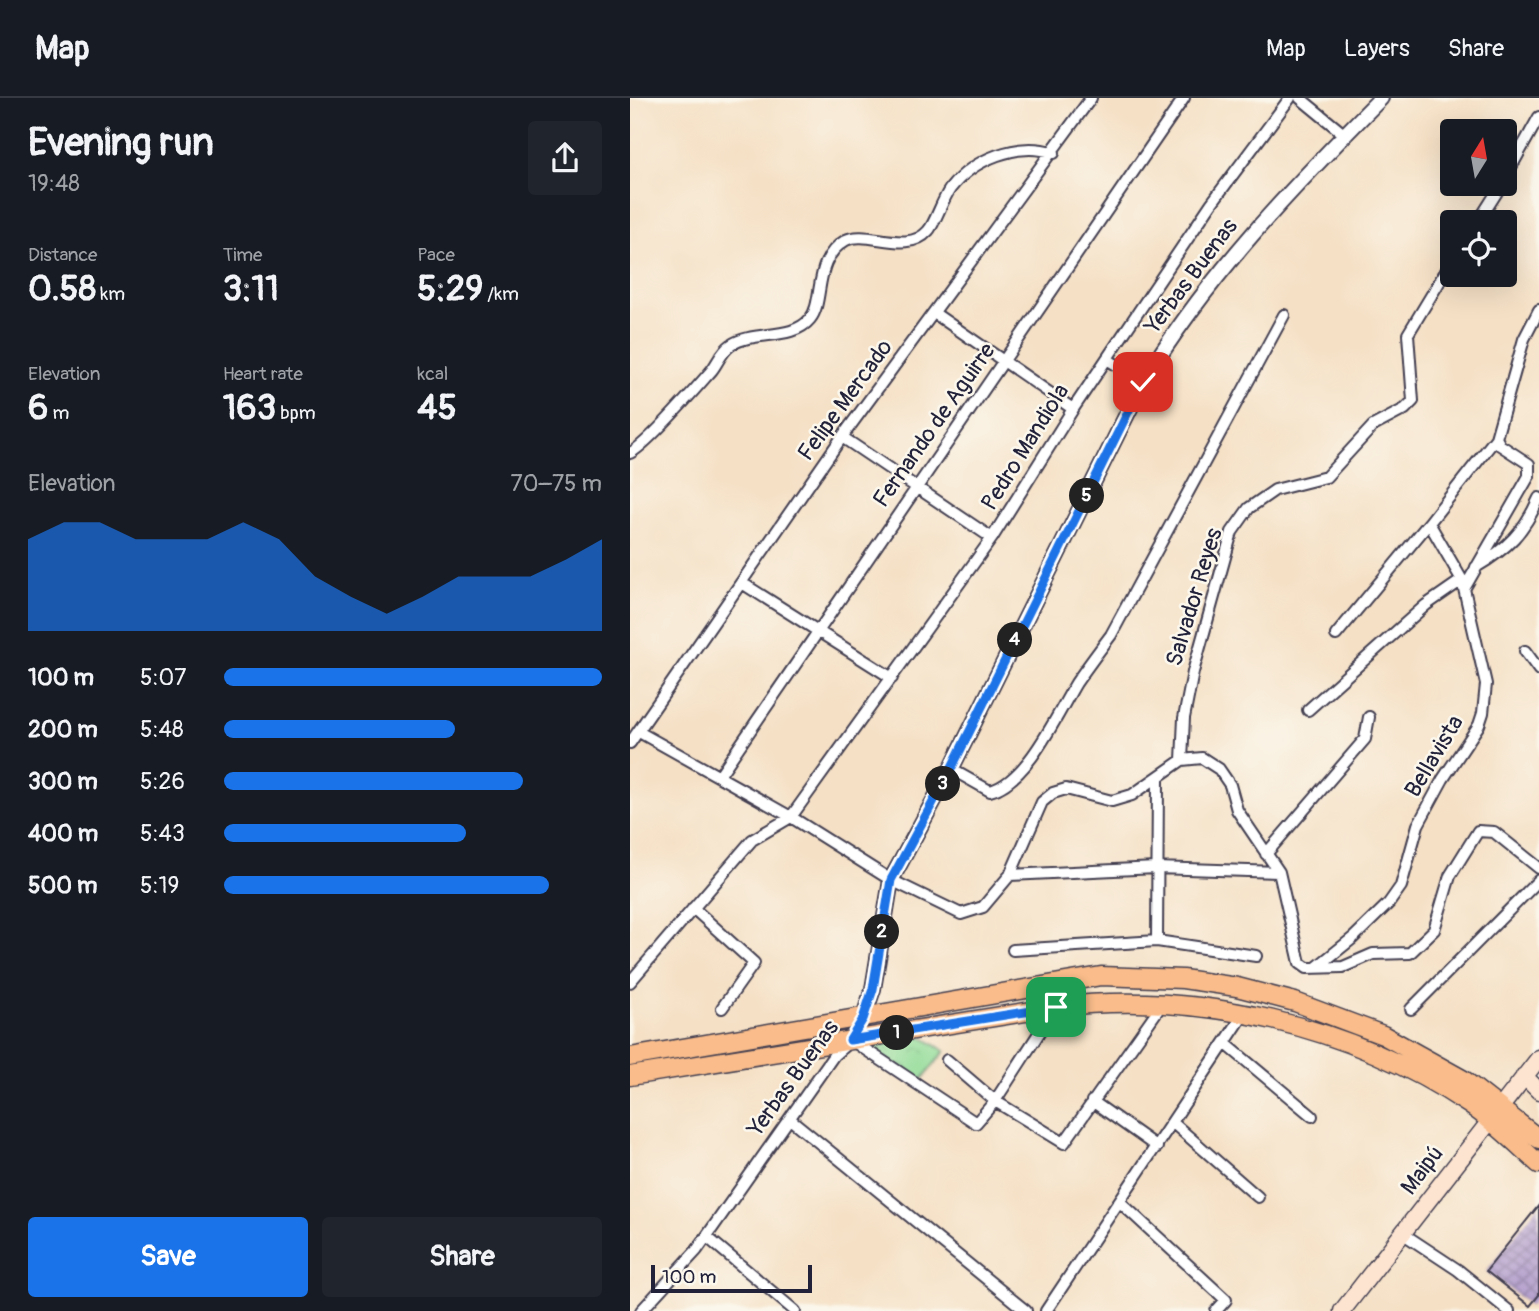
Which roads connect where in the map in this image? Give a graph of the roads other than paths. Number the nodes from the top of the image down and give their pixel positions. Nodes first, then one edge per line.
1 (1091, 98) edge
2 (1184, 98) edge
3 (1290, 98) edge
4 (1300, 98) edge
5 (1381, 98) edge
6 (1539, 117) edge
7 (1345, 135) junction
8 (1054, 153) junction
9 (1517, 156) edge
10 (1440, 281) edge
11 (1539, 310) edge
12 (934, 313) junction
13 (1284, 315) dead end
14 (1107, 359) junction
15 (1003, 361) junction
16 (1143, 382) junction
17 (1073, 409) junction
18 (842, 437) junction
19 (1496, 438) junction
20 (630, 453) edge
21 (1534, 476) edge
22 (916, 488) junction
23 (1539, 498) edge
24 (1429, 523) junction
25 (992, 538) junction
26 (1474, 569) junction
27 (742, 583) junction
28 (1463, 585) junction
29 (818, 629) junction
30 (1336, 635) dead end
31 (1525, 652) dead end
32 (1539, 670) edge
33 (892, 678) junction
34 (1308, 710) dead end
35 (1369, 717) dead end
36 (639, 732) junction
37 (630, 743) edge
38 (1182, 760) junction
39 (951, 769) junction
40 (719, 776) junction
41 (1158, 779) junction
42 (791, 817) junction
43 (1266, 854) junction
44 (1156, 868) junction
45 (1539, 868) edge
46 (1279, 872) junction
47 (1010, 875) junction
48 (891, 880) junction
49 (1539, 880) edge
50 (693, 908) junction
51 (1157, 941) junction
52 (1013, 950) dead end
53 (1256, 956) dead end
54 (1317, 967) junction
55 (630, 982) edge
56 (1264, 993) junction
57 (1163, 1004) junction
58 (1056, 1007) junction
59 (722, 1008) dead end
60 (1411, 1009) dead end
61 (1244, 1014) junction
62 (863, 1019) junction
63 (850, 1040) junction
64 (1226, 1044) junction
65 (630, 1057) edge
66 (1539, 1058) edge
67 (947, 1060) dead end
68 (630, 1076) edge
69 (1524, 1076) junction
70 (1539, 1091) edge
71 (995, 1101) junction
72 (1092, 1101) junction
73 (1494, 1112) junction
74 (1312, 1116) dead end
75 (790, 1119) junction
76 (1173, 1123) junction
77 (1539, 1139) edge
78 (1157, 1147) junction
79 (1539, 1164) edge
80 (1258, 1197) dead end
81 (1120, 1202) junction
82 (1402, 1233) junction
83 (707, 1237) junction
84 (641, 1311) edge
85 (794, 1311) edge
86 (1027, 1311) edge
87 (1045, 1311) edge
88 (1216, 1311) edge
89 (1342, 1311) edge
90 (1508, 1311) edge

1 - 8 street, Felipe Mercado
2 - 15 street, Fernando de Aguirre
3 - 14 street, Pedro Mandiola
4 - 7 street
5 - 7 street, Yerbas Buenas
6 - 9 street
7 - 16 street, Yerbas Buenas
8 - 12 street, Felipe Mercado
8 - 20 street
10 - 38 street, Salvador Reyes
11 - 19 street
12 - 15 street
12 - 18 street, Felipe Mercado
13 - 39 street
14 - 16 street
14 - 17 street, Pedro Mandiola
15 - 17 street
15 - 22 street, Fernando de Aguirre
16 - 39 street, Yerbas Buenas
17 - 25 street, Pedro Mandiola
18 - 22 street
18 - 27 street, Felipe Mercado
19 - 21 street
19 - 24 street
21 - 26 street
22 - 25 street
22 - 29 street, Fernando de Aguirre
23 - 26 street
24 - 28 street, Bellavista
24 - 30 street
25 - 33 street, Pedro Mandiola
26 - 28 street
27 - 29 street
27 - 36 street, Felipe Mercado
28 - 34 street
28 - 54 street, Bellavista
29 - 33 street
29 - 40 street, Fernando de Aguirre
31 - 32 street
33 - 42 street, Pedro Mandiola
35 - 43 street
36 - 37 street, Felipe Mercado
36 - 40 street
38 - 41 street
38 - 43 street
39 - 48 street, Yerbas Buenas
40 - 42 street
41 - 44 street
41 - 47 street
42 - 48 street
42 - 50 street
43 - 46 street
44 - 46 street
44 - 47 street
44 - 51 street
45 - 54 street
46 - 54 street
47 - 48 street
48 - 62 street, Yerbas Buenas
49 - 60 street
50 - 55 street
50 - 59 street
51 - 52 street
51 - 53 street
56 - 61 main road
56 - 62 main road
56 - 73 main road
57 - 58 main road
57 - 61 main road
57 - 72 street
58 - 63 main road
58 - 71 street
61 - 64 street
61 - 73 main road
62 - 63 street, Yerbas Buenas
62 - 65 main road
63 - 68 main road
63 - 71 street
63 - 75 street, Yerbas Buenas
64 - 74 street
64 - 76 street
66 - 69 main road, Maipú
67 - 71 street
69 - 70 main road
69 - 73 main road, Maipú
71 - 72 street
72 - 78 street
73 - 77 main road
73 - 79 main road
73 - 82 main road, Maipú
75 - 83 street, Yerbas Buenas
75 - 86 street
76 - 78 street
76 - 80 street
78 - 81 street
81 - 87 street
81 - 88 street
82 - 89 main road, Maipú
82 - 90 street
83 - 84 street, Yerbas Buenas
83 - 85 street

